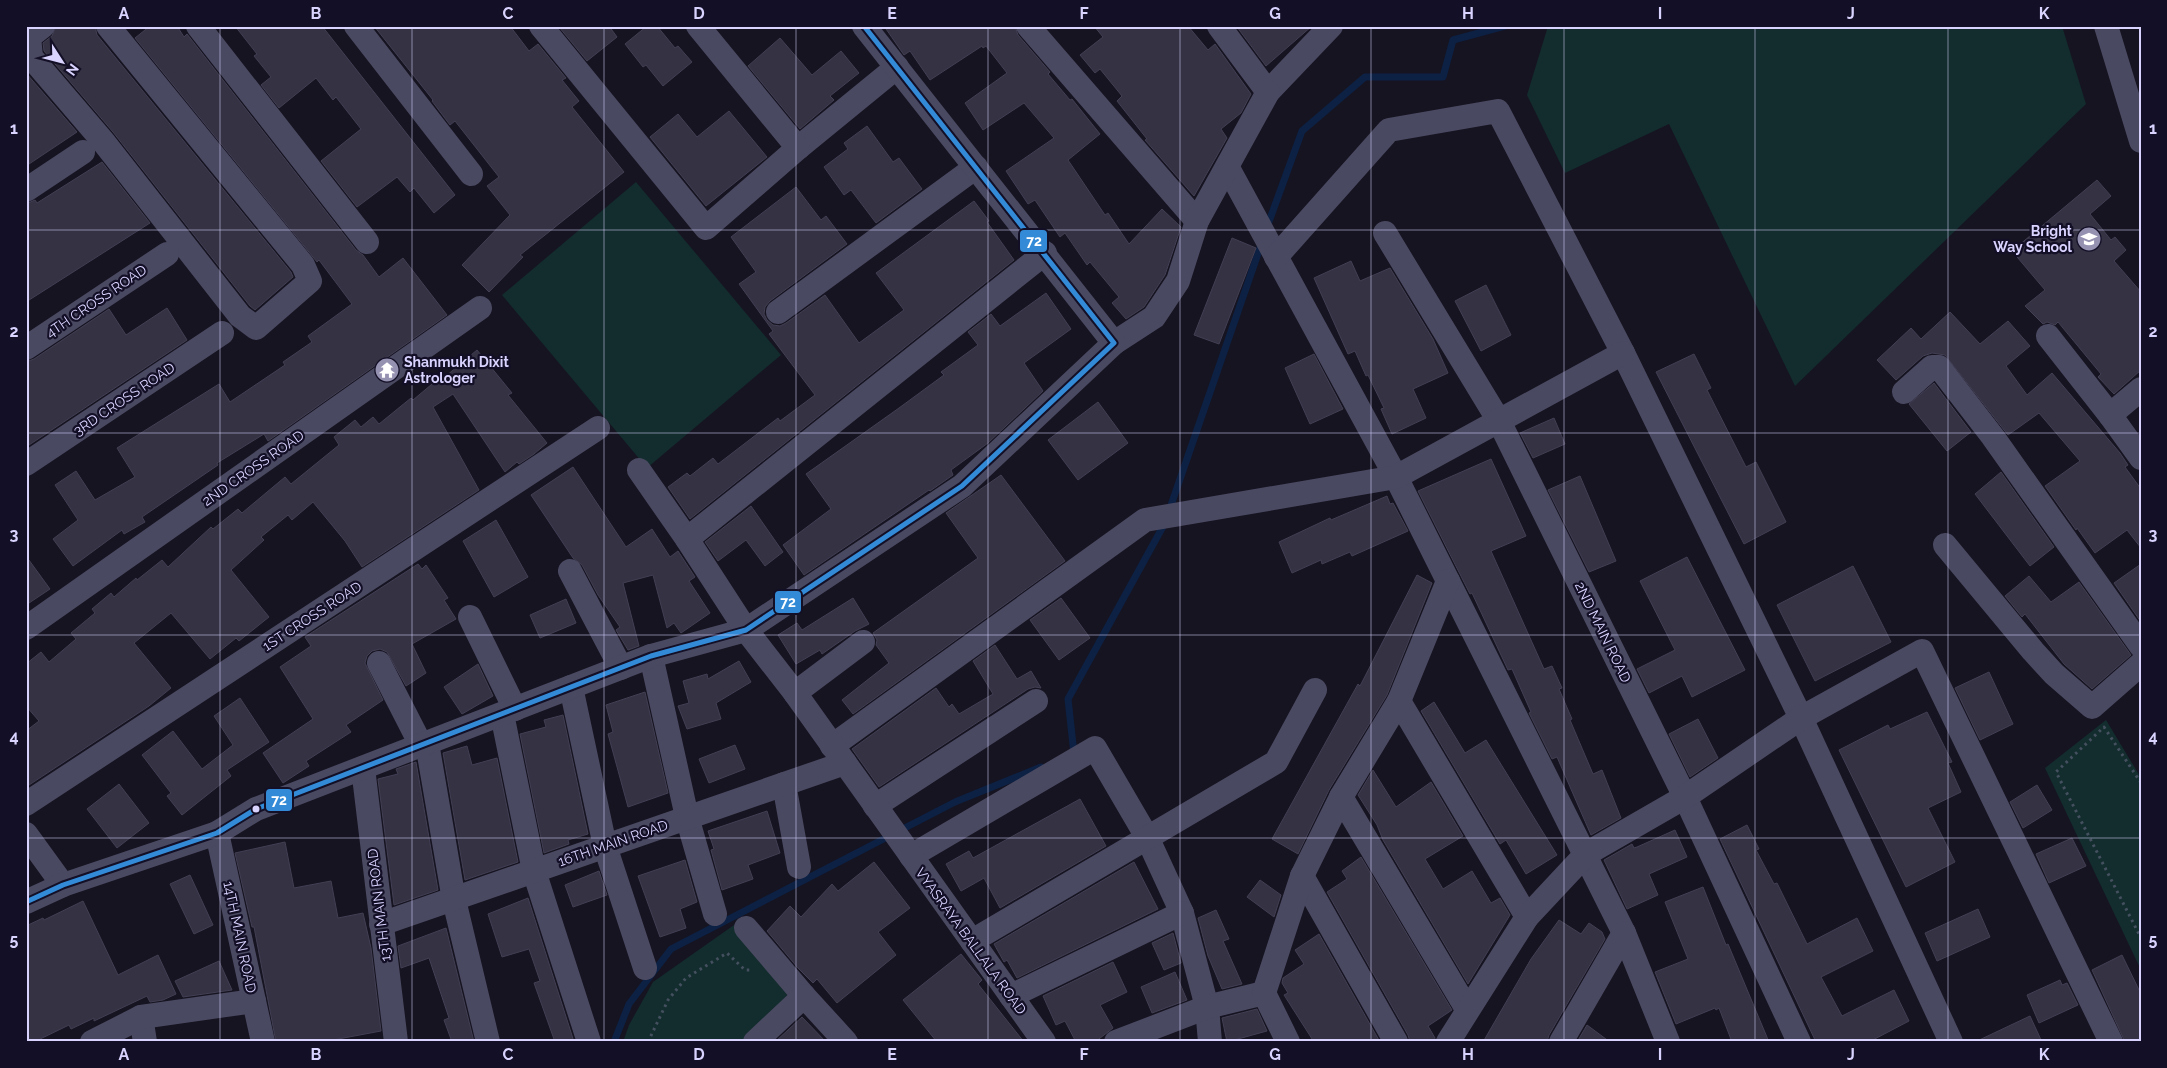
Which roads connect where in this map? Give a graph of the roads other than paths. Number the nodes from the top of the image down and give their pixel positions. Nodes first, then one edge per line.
1 (43, 26) edge
2 (108, 26) edge
3 (198, 26) edge
4 (356, 26) edge
5 (540, 26) edge
6 (698, 26) edge
7 (864, 26) edge
8 (1028, 26) edge
9 (1219, 26) edge
10 (1331, 26) edge
11 (2106, 26) edge
12 (897, 67) junction
13 (1268, 92) junction
14 (2141, 141) edge
15 (798, 148) junction
16 (83, 152) dead end
17 (976, 167) junction
18 (1228, 168) junction
19 (471, 174) dead end
20 (26, 190) edge
21 (1196, 221) junction
22 (1385, 233) dead end
23 (367, 242) dead end
24 (1273, 252) junction
25 (1045, 253) junction
26 (167, 254) dead end
27 (480, 308) dead end
28 (778, 312) dead end
29 (222, 333) dead end
30 (2048, 336) dead end
31 (1114, 343) junction
32 (26, 348) edge
33 (1623, 353) junction
34 (2141, 389) edge
35 (1904, 392) dead end
36 (2110, 416) junction
37 (1499, 421) junction
38 (598, 428) dead end
39 (2141, 458) edge
40 (26, 464) edge
41 (639, 470) dead end
42 (1396, 477) junction
43 (687, 539) junction
44 (1946, 545) dead end
45 (570, 572) dead end
46 (1448, 581) junction
47 (470, 618) dead end
48 (26, 628) edge
49 (746, 630) junction
50 (862, 642) dead end
51 (2141, 646) edge
52 (651, 656) junction
53 (379, 663) dead end
54 (2141, 664) edge
55 (621, 668) junction
56 (571, 687) junction
57 (1315, 690) dead end
58 (795, 693) junction
59 (1036, 701) dead end
60 (1399, 701) junction
61 (508, 711) junction
62 (1801, 718) junction
63 (424, 744) junction
64 (838, 754) junction
65 (363, 768) junction
66 (784, 784) junction
67 (1341, 797) junction
68 (1684, 797) junction
69 (26, 804) edge
70 (880, 812) junction
71 (688, 817) junction
72 (217, 833) junction
73 (26, 834) edge
74 (1148, 837) junction
75 (605, 846) junction
76 (905, 848) junction
77 (1586, 854) junction
78 (799, 867) dead end
79 (534, 871) junction
80 (1302, 876) junction
81 (62, 885) junction
82 (454, 900) junction
83 (26, 902) edge
84 (1182, 913) junction
85 (715, 914) dead end
86 (1527, 917) junction
87 (381, 924) junction
88 (746, 928) dead end
89 (1624, 933) junction
90 (972, 941) junction
91 (645, 968) dead end
92 (1264, 993) junction
93 (804, 996) junction
94 (1011, 996) junction
95 (254, 1001) junction
96 (1207, 1007) junction
97 (1467, 1010) junction
98 (141, 1017) junction
99 (1665, 1039) edge
100 (92, 1042) edge
101 (146, 1042) edge
102 (263, 1042) edge
103 (396, 1042) edge
104 (488, 1042) edge
105 (588, 1042) edge
106 (755, 1042) edge
107 (846, 1042) edge
108 (1044, 1042) edge
109 (1116, 1042) edge
110 (1210, 1042) edge
111 (1288, 1042) edge
112 (1396, 1042) edge
113 (1448, 1042) edge
114 (1562, 1042) edge
115 (1799, 1042) edge
116 (1951, 1042) edge
117 (2111, 1042) edge

1 - 2 street
3 - 23 street
4 - 19 street
5 - 15 street
6 - 15 street
7 - 12 street
8 - 21 street
9 - 13 street
10 - 13 street
11 - 14 street
12 - 15 street
12 - 17 street
13 - 18 street
16 - 20 street
17 - 25 street
17 - 28 street
18 - 21 street
18 - 24 street
21 - 31 street
22 - 37 street, 2ND MAIN ROAD
24 - 33 street
24 - 42 street
25 - 31 street
25 - 43 street
26 - 32 street, 4TH CROSS ROAD
27 - 48 street, 2ND CROSS ROAD
29 - 40 street, 3RD CROSS ROAD
30 - 36 street
31 - 49 street
33 - 37 street
33 - 62 street
34 - 36 street
35 - 51 street
36 - 39 street
37 - 42 street
37 - 68 street, 2ND MAIN ROAD
38 - 69 street, 1ST CROSS ROAD
41 - 43 street, VYASRAYA BALLALA ROAD
42 - 46 street
42 - 64 street, 16TH MAIN ROAD
43 - 49 street, VYASRAYA BALLALA ROAD
44 - 54 street
45 - 55 street
46 - 60 street
46 - 77 street
47 - 61 street
49 - 52 street
49 - 58 street, VYASRAYA BALLALA ROAD
50 - 58 street
52 - 55 street
52 - 71 street
53 - 63 street
55 - 56 street
56 - 61 street
56 - 75 street
57 - 74 street
58 - 64 street, VYASRAYA BALLALA ROAD
59 - 70 street
60 - 67 street
60 - 86 street
61 - 63 street
61 - 79 street
62 - 68 street
62 - 116 street
62 - 117 street
63 - 65 street
63 - 82 street
64 - 66 street, 16TH MAIN ROAD
64 - 70 street, VYASRAYA BALLALA ROAD
65 - 72 street
65 - 87 street, 13TH MAIN ROAD
66 - 71 street, 16TH MAIN ROAD
66 - 78 street
67 - 80 street
67 - 97 street
68 - 77 street
68 - 115 street, 2ND MAIN ROAD
70 - 76 street, VYASRAYA BALLALA ROAD
71 - 75 street, 16TH MAIN ROAD
71 - 85 street
72 - 81 street
72 - 95 street, 14TH MAIN ROAD
73 - 81 street
74 - 76 street
74 - 84 street
74 - 90 street
75 - 79 street, 16TH MAIN ROAD
75 - 91 street
76 - 90 street, VYASRAYA BALLALA ROAD
77 - 86 street
77 - 89 street
79 - 82 street, 16TH MAIN ROAD
79 - 105 street
80 - 92 street
80 - 112 street
81 - 83 street
82 - 87 street, 16TH MAIN ROAD
82 - 104 street
84 - 94 street
84 - 96 street
86 - 97 street
87 - 103 street, 13TH MAIN ROAD
88 - 93 street
89 - 99 street
89 - 114 street
90 - 94 street, VYASRAYA BALLALA ROAD
92 - 96 street
92 - 111 street
93 - 106 street
93 - 107 street
94 - 108 street, VYASRAYA BALLALA ROAD
95 - 98 street
95 - 102 street, 14TH MAIN ROAD
96 - 109 street
96 - 110 street
97 - 113 street
98 - 100 street
98 - 101 street

